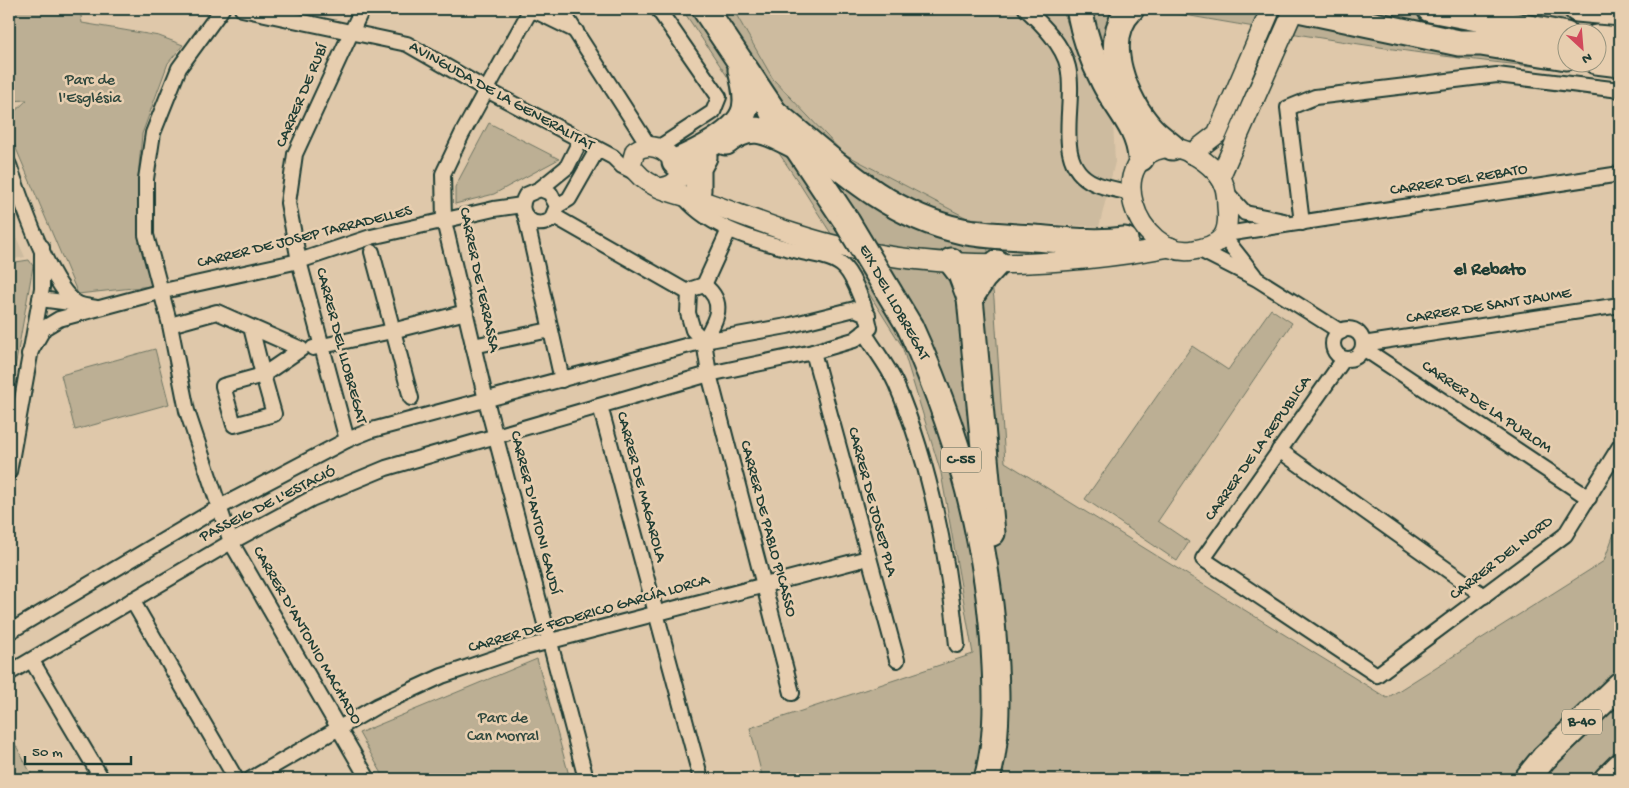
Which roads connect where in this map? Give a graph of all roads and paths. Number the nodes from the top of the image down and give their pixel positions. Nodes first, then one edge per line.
1 (222, 9) edge
2 (242, 9) edge
3 (362, 9) edge
4 (531, 9) edge
5 (561, 9) edge
6 (658, 9) edge
7 (706, 9) edge
8 (1026, 9) edge
9 (1079, 9) edge
10 (1131, 9) edge
11 (1342, 9) edge
12 (1430, 9) edge
13 (1577, 9) edge
14 (1295, 12) edge
15 (1269, 13) dead end
16 (1620, 14) edge
17 (576, 31) junction
18 (1556, 33) edge
19 (350, 34) junction
20 (1606, 39) edge
21 (1620, 40) edge
22 (1481, 43) junction
23 (1556, 55) edge
24 (1606, 62) edge
25 (740, 63) junction
26 (1620, 64) edge
27 (487, 90) junction
28 (1620, 90) edge
29 (772, 111) junction
30 (580, 141) junction
31 (796, 146) junction
32 (597, 150) junction
33 (1182, 150) junction
34 (613, 157) junction
35 (9, 165) edge
36 (1137, 166) junction
37 (636, 173) junction
38 (672, 173) junction
39 (1620, 174) edge
40 (1223, 185) junction
41 (1111, 188) junction
42 (540, 189) junction
43 (1131, 193) junction
44 (524, 211) junction
45 (556, 211) junction
46 (1137, 218) junction
47 (444, 221) junction
48 (1302, 223) junction
49 (730, 230) junction
50 (1225, 235) junction
51 (1125, 240) junction
52 (42, 247) junction
53 (1170, 247) junction
54 (1198, 249) junction
55 (372, 252) dead end
56 (1094, 259) junction
57 (299, 261) junction
58 (951, 261) junction
59 (997, 263) junction
60 (1258, 279) junction
61 (704, 285) junction
62 (159, 292) junction
63 (689, 293) junction
64 (970, 298) junction
65 (40, 299) junction
66 (78, 304) junction
67 (1620, 305) edge
68 (97, 308) junction
69 (466, 312) junction
70 (868, 315) junction
71 (170, 325) junction
72 (250, 327) junction
73 (550, 330) junction
74 (392, 331) junction
75 (864, 332) junction
76 (1341, 332) junction
77 (704, 342) junction
78 (474, 346) junction
79 (1363, 346) junction
80 (321, 347) junction
81 (301, 349) junction
82 (813, 352) junction
83 (29, 354) junction
84 (1344, 359) junction
85 (709, 374) junction
86 (562, 380) junction
87 (411, 398) dead end
88 (486, 400) junction
89 (600, 406) junction
90 (496, 436) junction
91 (347, 440) junction
92 (1620, 446) edge
93 (1279, 450) junction
94 (9, 472) edge
95 (1589, 498) junction
96 (218, 508) junction
97 (231, 542) junction
98 (868, 558) junction
99 (763, 586) junction
100 (1484, 596) junction
101 (132, 600) junction
102 (990, 600) junction
103 (657, 613) junction
104 (9, 632) edge
105 (548, 642) junction
106 (957, 645) dead end
107 (32, 660) junction
108 (897, 660) dead end
109 (9, 673) edge
110 (1378, 674) joint
111 (1620, 685) edge
112 (792, 693) dead end
113 (338, 727) junction
114 (994, 754) junction
115 (1620, 766) edge
116 (102, 779) edge
117 (236, 779) edge
118 (251, 779) edge
119 (368, 779) edge
120 (586, 779) edge
121 (702, 779) edge
122 (988, 779) edge
123 (998, 779) edge
124 (1527, 779) edge
125 (1606, 779) edge

1 - 62 street, CARRER D'ANTONIO MACHADO
2 - 19 street, AVINGUDA DE LA GENERALITAT
3 - 19 street, CARRER DE RUBÍ
4 - 17 street
4 - 27 street, CARRER DE TERRASSA
5 - 17 street
6 - 38 street, AVINGUDA DE LA GENERALITAT
7 - 25 highway, EIX DEL LLOBREGAT / C-55
8 - 41 street
9 - 36 highway
10 - 33 highway
11 - 22 highway
12 - 18 highway
13 - 16 highway
14 - 22 highway
14 - 40 street
15 - 33 street
17 - 38 street
19 - 27 street, AVINGUDA DE LA GENERALITAT
19 - 57 street, CARRER DE RUBÍ
20 - 21 highway
22 - 23 highway
24 - 26 highway
25 - 29 highway, EIX DEL LLOBREGAT / C-55
25 - 38 highway
27 - 30 street, AVINGUDA DE LA GENERALITAT
27 - 47 street, CARRER DE TERRASSA
28 - 48 street
29 - 31 highway, EIX DEL LLOBREGAT / C-55
29 - 51 highway
30 - 32 street, AVINGUDA DE LA GENERALITAT
30 - 42 street
31 - 38 highway
31 - 102 highway, EIX DEL LLOBREGAT / C-55, bridge
32 - 34 street, AVINGUDA DE LA GENERALITAT
32 - 45 street
33 - 36 street
33 - 40 street
34 - 37 street, AVINGUDA DE LA GENERALITAT
34 - 38 street, AVINGUDA DE LA GENERALITAT
35 - 52 street
36 - 41 street
36 - 43 street
37 - 38 street
37 - 38 street
38 - 49 street
38 - 58 street
39 - 48 street, CARRER DEL REBATO
40 - 48 street, CARRER DEL REBATO
40 - 50 street
41 - 43 street
42 - 44 street
42 - 45 street
43 - 46 street
44 - 45 street
44 - 47 street, CARRER DE JOSEP TARRADELLES
44 - 73 street
45 - 63 street
46 - 51 street
46 - 53 street
47 - 57 street, CARRER DE JOSEP TARRADELLES
47 - 69 street, CARRER DE TERRASSA
48 - 50 street, CARRER DEL REBATO
49 - 61 street
49 - 70 street
50 - 54 street
50 - 60 street
51 - 56 street
52 - 65 street
52 - 66 street
53 - 54 street
53 - 56 street
54 - 60 street
55 - 74 street
56 - 59 street
57 - 62 street, CARRER DE JOSEP TARRADELLES
57 - 80 street, CARRER DEL LLOBREGAT
58 - 59 street
58 - 64 highway
59 - 64 highway
60 - 76 street
61 - 63 street
61 - 77 street
62 - 68 street, CARRER DE JOSEP TARRADELLES
62 - 71 street, CARRER D'ANTONIO MACHADO
63 - 77 street
64 - 102 highway
65 - 66 street, CARRER DE JOSEP TARRADELLES
65 - 83 street
66 - 68 street, CARRER DE JOSEP TARRADELLES
67 - 79 street, CARRER DE SANT JAUME
68 - 83 street, CARRER DE JOSEP TARRADELLES
69 - 74 street
69 - 78 street, CARRER DE TERRASSA
70 - 75 street
70 - 77 street, PASSEIG DE L'ESTACIÓ
71 - 72 street
71 - 96 street, CARRER D'ANTONIO MACHADO
72 - 81 street
72 - 81 street
73 - 78 street
73 - 86 street
74 - 80 street
74 - 87 street
75 - 82 street, PASSEIG DE L'ESTACIÓ
75 - 106 street
76 - 79 street
76 - 84 street
77 - 85 street
77 - 86 street, PASSEIG DE L'ESTACIÓ
78 - 88 street, CARRER DE TERRASSA
79 - 84 street
79 - 95 street, CARRER DE LA PURLOM
80 - 81 street
80 - 91 street, CARRER DEL LLOBREGAT
82 - 85 street, PASSEIG DE L'ESTACIÓ
82 - 98 street, CARRER DE JOSEP PLA
83 - 94 street
84 - 93 street, CARRER DE LA REPUBLICA
85 - 89 street, PASSEIG DE L'ESTACIÓ
85 - 99 street, CARRER DE PABLO PICASSO
86 - 88 street, PASSEIG DE L'ESTACIÓ
88 - 90 street, CARRER D'ANTONI GAUDÍ
88 - 91 street, PASSEIG DE L'ESTACIÓ
89 - 90 street, PASSEIG DE L'ESTACIÓ
89 - 103 street, CARRER DE MAGAROLA
90 - 97 street, PASSEIG DE L'ESTACIÓ
90 - 105 street, CARRER D'ANTONI GAUDÍ
91 - 96 street, PASSEIG DE L'ESTACIÓ
92 - 95 street, CARRER DEL NORD
93 - 100 street
93 - 110 street, CARRER DE LA REPUBLICA
95 - 100 street, CARRER DEL NORD
96 - 97 street, CARRER D'ANTONIO MACHADO
96 - 104 street, PASSEIG DE L'ESTACIÓ
97 - 101 street, PASSEIG DE L'ESTACIÓ
97 - 113 street, CARRER D'ANTONIO MACHADO
98 - 99 street, CARRER DE FEDERICO GARCÍA LORCA
98 - 108 street, CARRER DE JOSEP PLA
99 - 103 street, CARRER DE FEDERICO GARCÍA LORCA
99 - 112 street, CARRER DE PABLO PICASSO
100 - 110 street, CARRER DEL NORD
101 - 107 street, PASSEIG DE L'ESTACIÓ
101 - 117 street
102 - 114 highway, EIX DEL LLOBREGAT / C-55
103 - 105 street, CARRER DE FEDERICO GARCÍA LORCA
103 - 121 street, CARRER DE MAGAROLA
105 - 113 street, CARRER DE FEDERICO GARCÍA LORCA
105 - 120 street, CARRER D'ANTONI GAUDÍ
107 - 109 street, PASSEIG DE L'ESTACIÓ
107 - 116 street
111 - 124 highway, B-40
113 - 118 street, CARRER DE FEDERICO GARCÍA LORCA
113 - 119 street, CARRER D'ANTONIO MACHADO
114 - 122 highway, EIX DEL LLOBREGAT / C-55
114 - 123 highway, EIX DEL LLOBREGAT / C-55
115 - 125 highway

